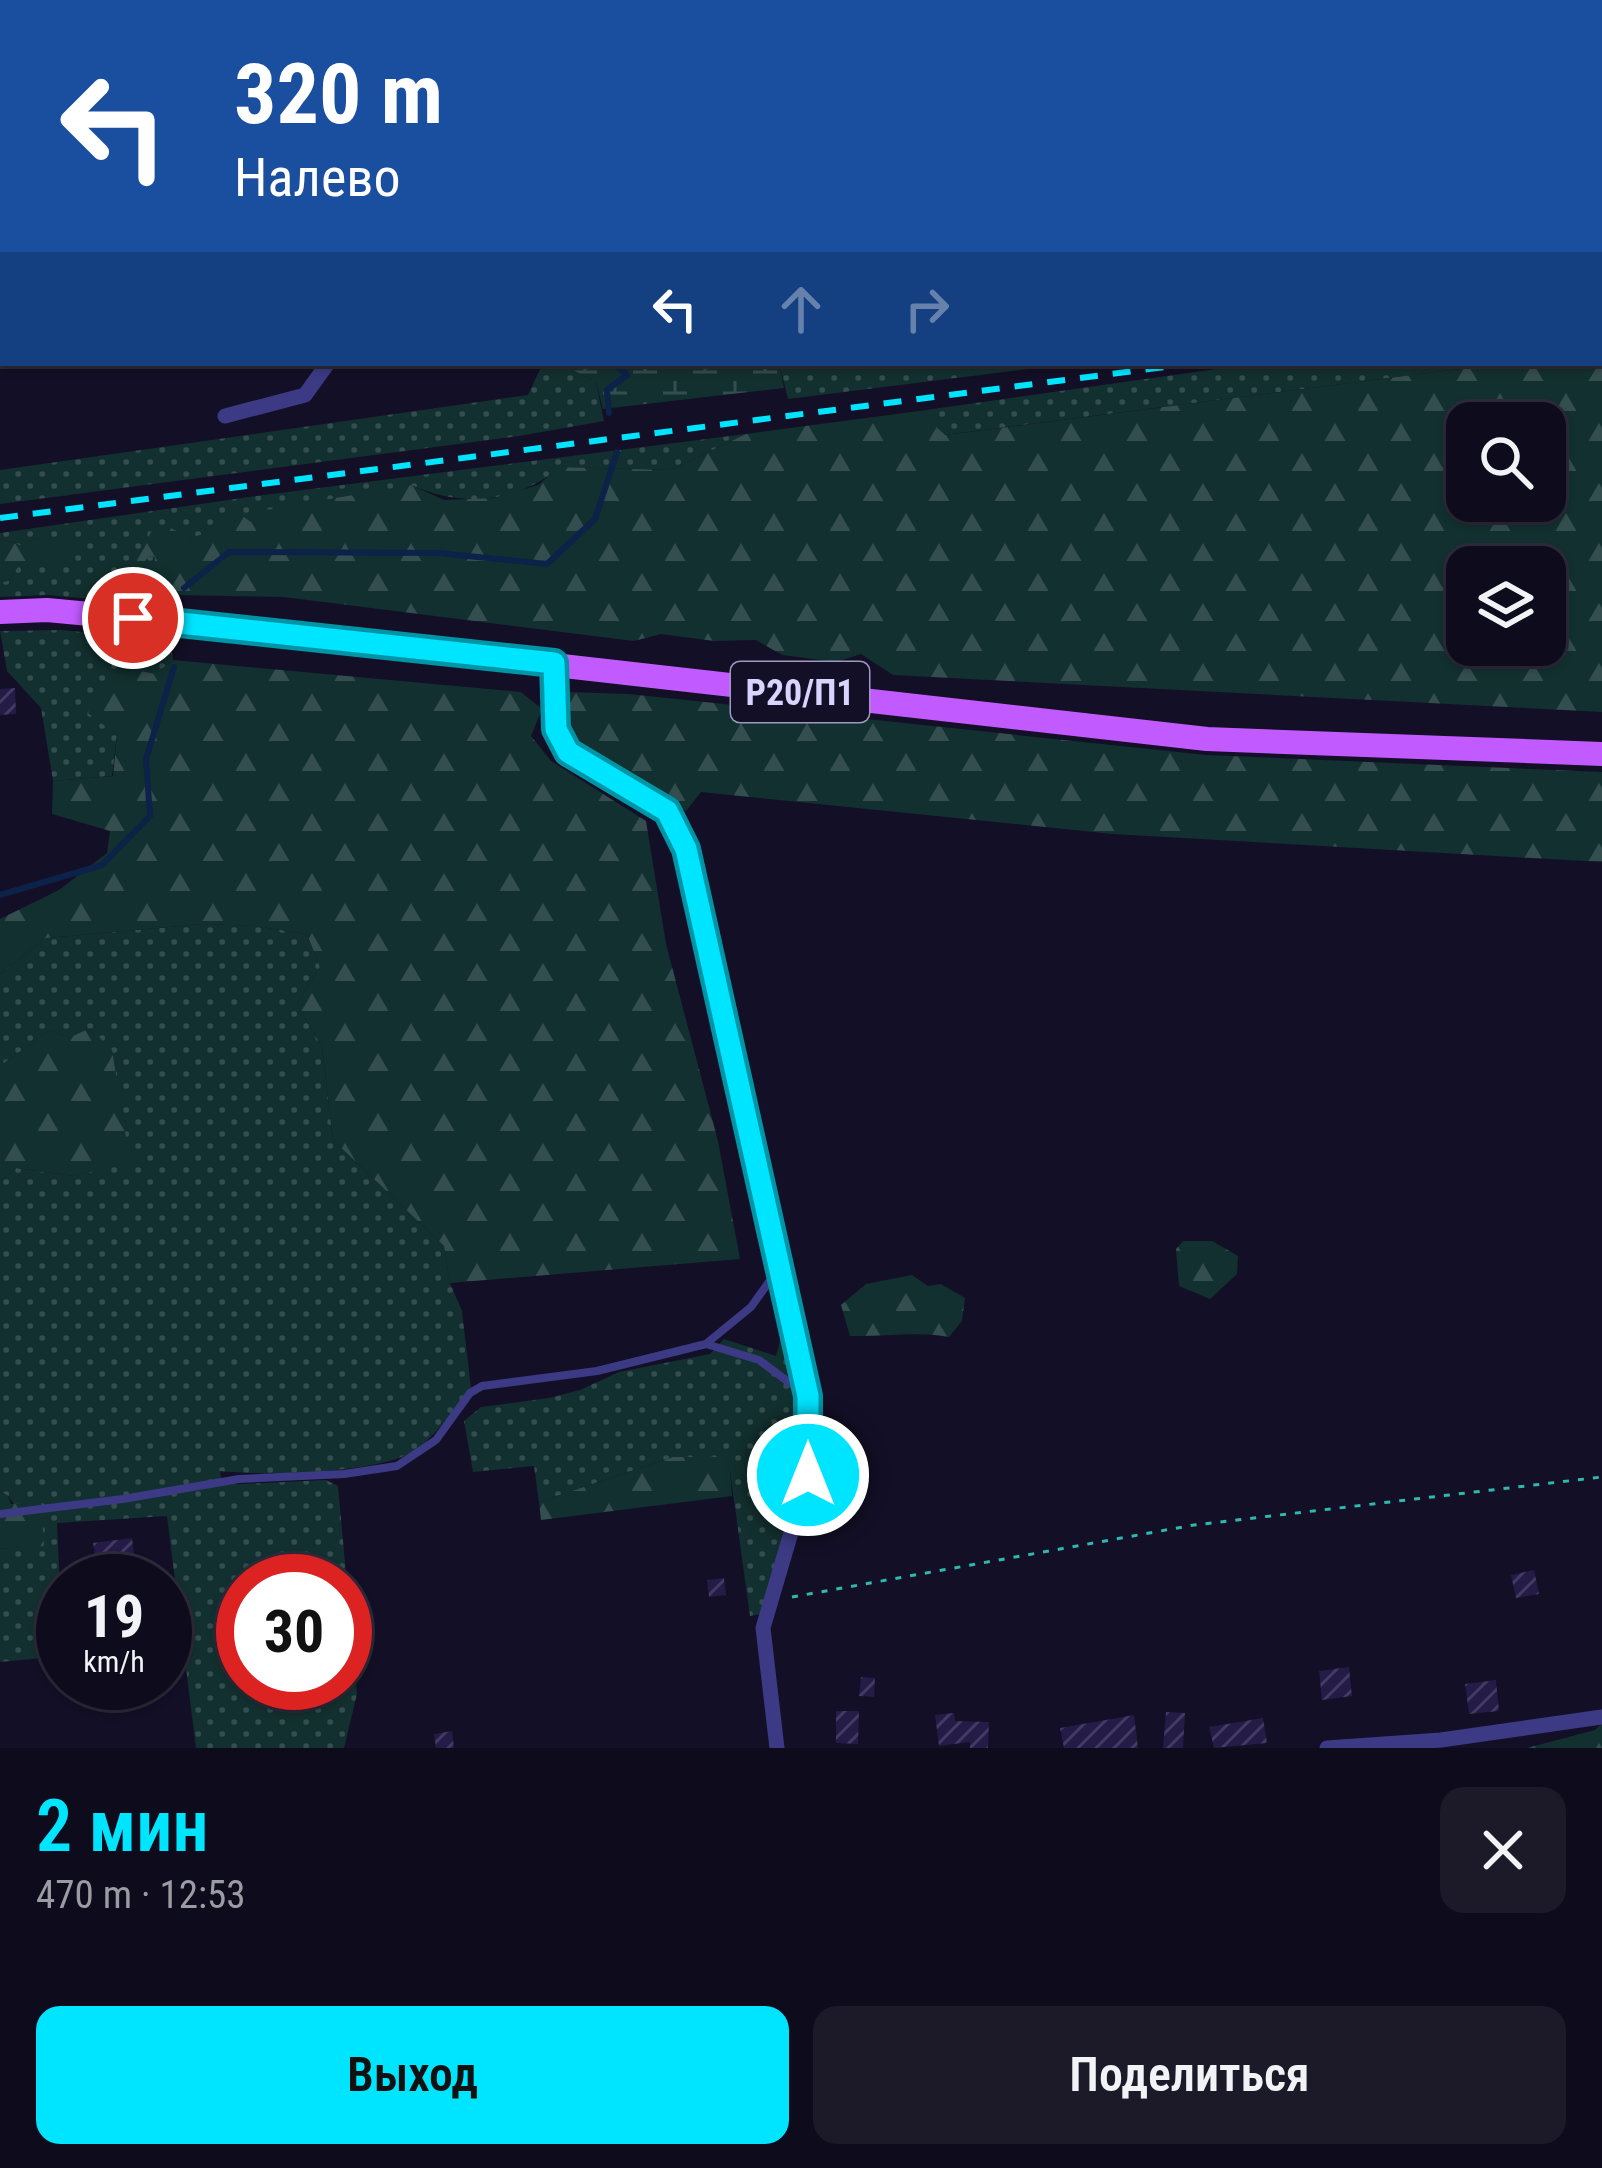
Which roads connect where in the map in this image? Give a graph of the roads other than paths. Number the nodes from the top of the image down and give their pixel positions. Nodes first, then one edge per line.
1 (326, 366) edge
2 (225, 416) dead end
3 (0, 612) edge
4 (554, 663) junction
5 (1602, 754) edge
6 (780, 1267) junction
7 (706, 1344) junction
8 (808, 1396) junction
9 (0, 1514) edge
10 (1602, 1717) edge
11 (778, 1748) edge
12 (1327, 1748) edge

1 - 2 street
3 - 4 main road, Р20/П1
4 - 5 main road, Р20/П1
4 - 6 street
6 - 7 lane
6 - 8 street
7 - 8 lane
7 - 9 lane
8 - 11 street
10 - 12 street

